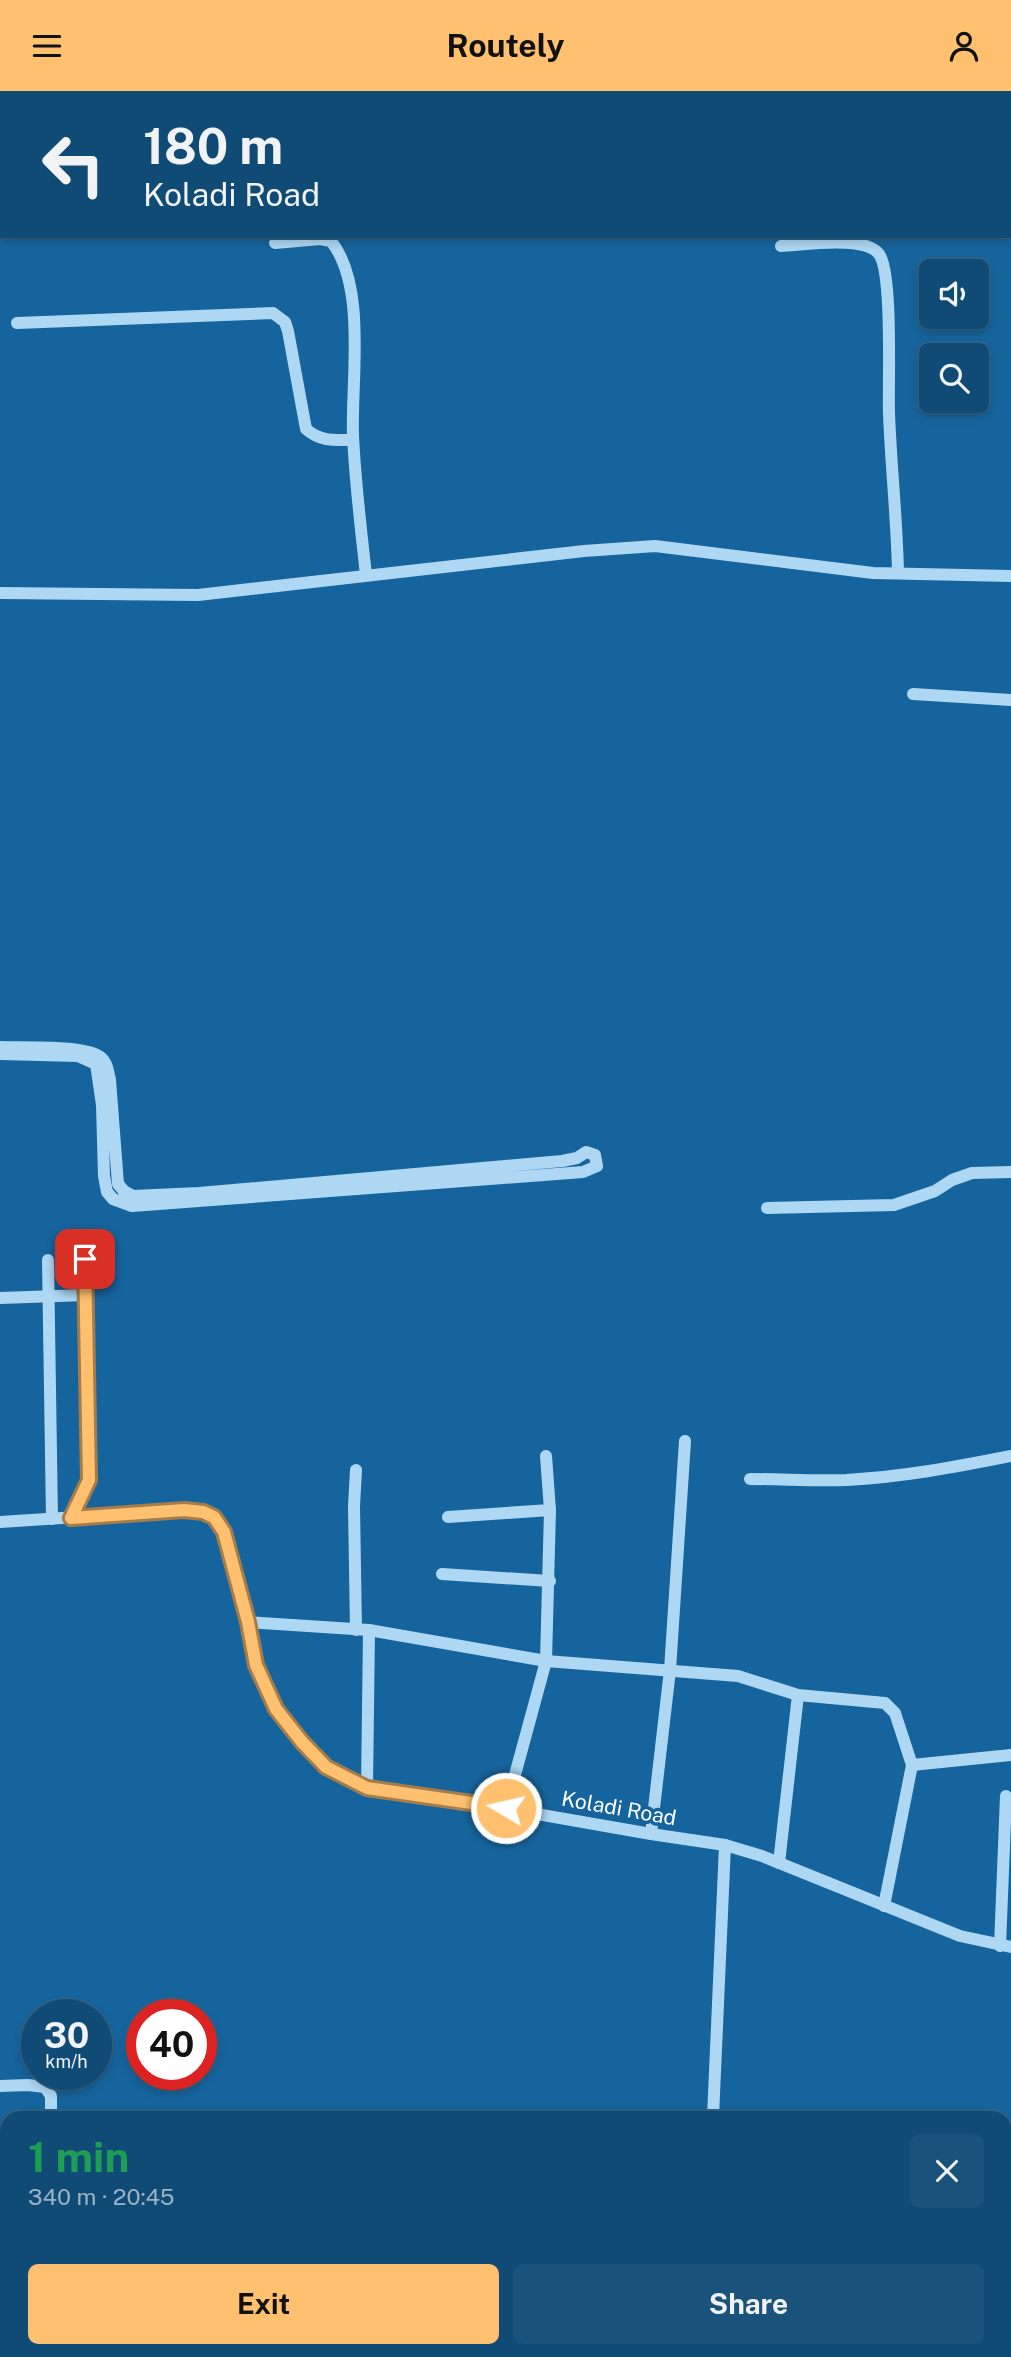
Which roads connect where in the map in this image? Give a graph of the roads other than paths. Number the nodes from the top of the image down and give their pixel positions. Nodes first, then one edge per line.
1 (275, 243) dead end
2 (781, 246) dead end
3 (17, 323) dead end
4 (353, 440) junction
5 (898, 573) junction
6 (366, 575) junction
7 (1011, 576) edge
8 (0, 593) edge
9 (913, 694) dead end
10 (1011, 700) edge
11 (0, 1047) edge
12 (0, 1054) edge
13 (1011, 1172) edge
14 (767, 1208) dead end
15 (85, 1259) dead end
16 (48, 1261) dead end
17 (86, 1295) junction
18 (49, 1296) junction
19 (0, 1298) edge
20 (685, 1441) dead end
21 (546, 1456) dead end
22 (1011, 1456) edge
23 (356, 1470) dead end
24 (750, 1479) dead end
25 (550, 1510) junction
26 (448, 1517) dead end
27 (71, 1518) junction
28 (52, 1519) junction
29 (0, 1522) edge
30 (442, 1574) dead end
31 (550, 1581) junction
32 (248, 1622) junction
33 (362, 1630) junction
34 (546, 1661) junction
35 (670, 1670) junction
36 (798, 1695) junction
37 (1011, 1755) edge
38 (912, 1765) junction
39 (367, 1788) junction
40 (1006, 1796) dead end
41 (506, 1808) junction
42 (651, 1834) junction
43 (724, 1845) junction
44 (779, 1863) junction
45 (884, 1906) junction
46 (1005, 1947) edge
47 (0, 2087) edge
48 (51, 2111) edge
49 (713, 2111) edge

1 - 4 street
2 - 5 street
3 - 4 street
4 - 6 street
5 - 6 street
5 - 7 street
6 - 8 street
9 - 10 street
11 - 12 street
13 - 14 street
15 - 17 street
16 - 18 street
17 - 18 street
17 - 27 street
18 - 19 street
18 - 28 street
20 - 35 street
21 - 25 street
22 - 24 street
23 - 33 street
25 - 26 street
25 - 31 street
27 - 28 street, Koladi Road
27 - 32 street, Koladi Road
28 - 29 street, Koladi Road
30 - 31 street
31 - 34 street
32 - 33 street
32 - 39 street, Koladi Road
33 - 34 street
33 - 39 street
34 - 35 street
34 - 41 street
35 - 36 street
35 - 42 street
36 - 38 street
36 - 44 street
37 - 38 street
38 - 45 street
39 - 41 street, Koladi Road
40 - 46 street
41 - 42 street, Koladi Road
42 - 43 street, Koladi Road
43 - 44 street, Koladi Road
43 - 49 street
44 - 45 street, Koladi Road
45 - 46 street, Koladi Road
47 - 48 street

